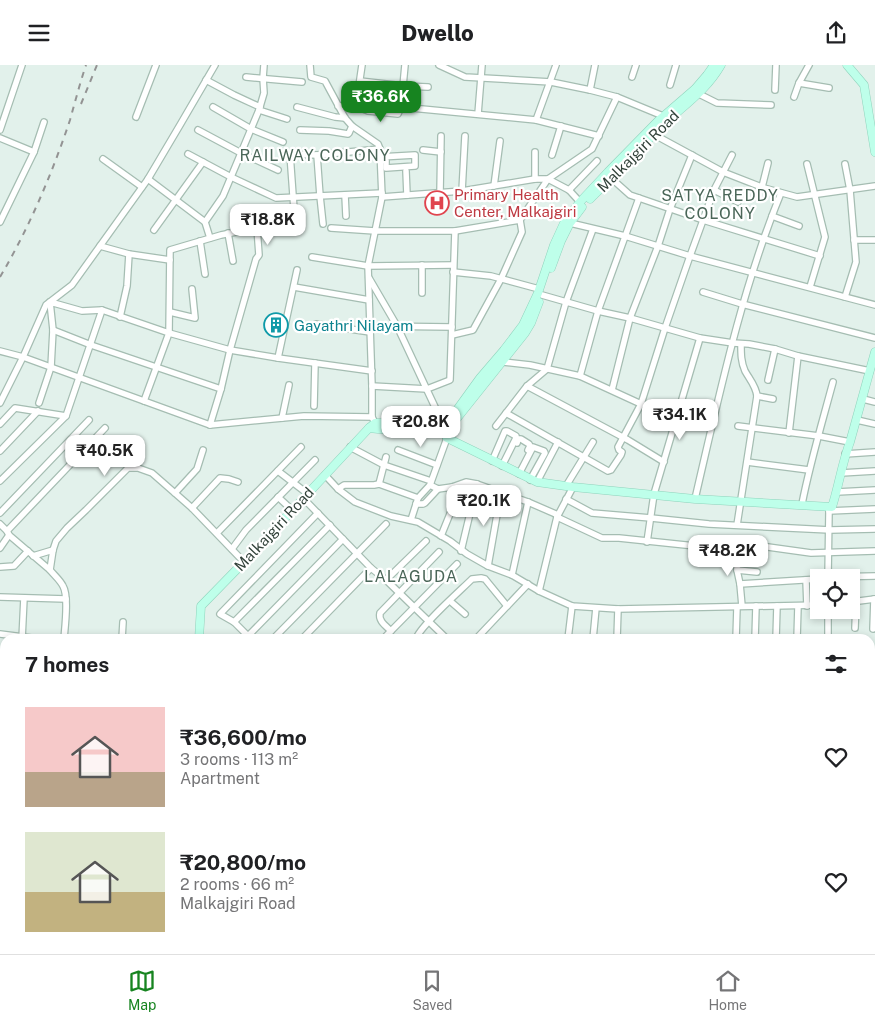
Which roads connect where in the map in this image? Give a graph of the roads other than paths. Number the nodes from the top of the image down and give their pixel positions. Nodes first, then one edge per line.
1 (22, 65) edge
2 (156, 65) edge
3 (215, 65) edge
4 (264, 65) edge
5 (310, 65) edge
6 (362, 65) edge
7 (406, 65) edge
8 (439, 65) edge
9 (482, 65) edge
10 (556, 65) edge
11 (595, 65) edge
12 (636, 65) edge
13 (676, 65) edge
14 (714, 65) edge
15 (721, 65) edge
16 (776, 65) edge
17 (809, 65) edge
18 (847, 65) edge
19 (246, 77) dead end
20 (481, 77) junction
21 (632, 77) dead end
22 (262, 78) junction
23 (206, 80) junction
24 (360, 81) junction
25 (302, 82) dead end
26 (551, 82) junction
27 (799, 83) junction
28 (670, 85) dead end
29 (404, 86) junction
30 (428, 87) dead end
31 (829, 88) dead end
32 (590, 90) junction
33 (775, 90) dead end
34 (699, 94) junction
35 (617, 97) junction
36 (794, 97) dead end
37 (338, 105) junction
38 (771, 105) dead end
39 (356, 106) junction
40 (213, 107) dead end
41 (297, 107) dead end
42 (401, 107) junction
43 (260, 108) junction
44 (478, 114) junction
45 (663, 116) junction
46 (136, 117) dead end
47 (345, 118) junction
48 (287, 119) dead end
49 (536, 119) junction
50 (44, 122) dead end
51 (352, 126) junction
52 (561, 126) junction
53 (251, 129) junction
54 (198, 130) dead end
55 (300, 130) dead end
56 (0, 131) edge
57 (653, 134) junction
58 (441, 136) dead end
59 (465, 136) dead end
60 (599, 136) junction
61 (0, 138) edge
62 (500, 141) dead end
63 (283, 142) dead end
64 (380, 149) junction
65 (423, 150) dead end
66 (34, 152) junction
67 (441, 152) junction
68 (535, 152) dead end
69 (875, 152) edge
70 (241, 153) junction
71 (188, 154) dead end
72 (317, 155) junction
73 (552, 155) dead end
74 (692, 155) junction
75 (732, 155) dead end
76 (383, 157) junction
77 (103, 159) dead end
78 (597, 161) dead end
79 (203, 162) junction
80 (768, 163) dead end
81 (807, 164) dead end
82 (845, 164) dead end
83 (278, 170) dead end
84 (406, 171) dead end
85 (723, 172) junction
86 (231, 177) junction
87 (612, 178) junction
88 (148, 179) junction
89 (535, 179) junction
90 (548, 179) junction
91 (494, 186) junction
92 (875, 186) edge
93 (142, 187) junction
94 (762, 187) junction
95 (714, 190) junction
96 (850, 190) junction
97 (462, 191) junction
98 (568, 191) junction
99 (440, 193) junction
100 (781, 193) junction
101 (344, 195) junction
102 (382, 195) junction
103 (407, 195) junction
104 (815, 195) junction
105 (293, 196) junction
106 (320, 196) junction
107 (639, 198) junction
108 (176, 200) junction
109 (580, 202) junction
110 (738, 202) dead end
111 (670, 209) junction
112 (346, 216) dead end
113 (772, 216) junction
114 (703, 220) junction
115 (520, 221) junction
116 (0, 222) edge
117 (206, 222) junction
118 (567, 222) junction
119 (323, 224) dead end
120 (799, 226) dead end
121 (257, 228) junction
122 (331, 228) dead end
123 (594, 229) junction
124 (154, 230) dead end
125 (376, 231) junction
126 (455, 231) junction
127 (228, 233) junction
128 (625, 236) junction
129 (210, 238) junction
130 (763, 238) junction
131 (854, 240) junction
132 (875, 240) edge
133 (200, 241) junction
134 (100, 246) junction
135 (658, 246) junction
136 (129, 254) junction
137 (690, 256) junction
138 (820, 256) junction
139 (312, 257) dead end
140 (170, 260) junction
141 (233, 261) dead end
142 (368, 265) junction
143 (422, 265) junction
144 (453, 265) junction
145 (297, 270) dead end
146 (453, 272) junction
147 (752, 272) junction
148 (205, 274) dead end
149 (368, 276) junction
150 (501, 279) junction
151 (294, 287) junction
152 (810, 287) junction
153 (192, 289) dead end
154 (540, 292) junction
155 (703, 292) dead end
156 (422, 293) dead end
157 (845, 297) junction
158 (369, 300) junction
159 (50, 302) junction
160 (566, 302) junction
161 (742, 304) junction
162 (875, 305) edge
163 (102, 310) junction
164 (598, 311) junction
165 (170, 312) junction
166 (120, 317) junction
167 (630, 318) junction
168 (316, 324) dead end
169 (397, 326) junction
170 (452, 327) junction
171 (665, 328) junction
172 (370, 329) junction
173 (53, 330) junction
174 (169, 333) junction
175 (452, 335) junction
176 (700, 337) junction
177 (875, 338) edge
178 (733, 343) junction
179 (741, 344) junction
180 (91, 345) junction
181 (775, 349) junction
182 (230, 350) junction
183 (0, 351) edge
184 (798, 356) junction
185 (874, 356) edge
186 (23, 357) junction
187 (278, 358) junction
188 (503, 362) junction
189 (304, 365) dead end
190 (315, 365) junction
191 (51, 367) junction
192 (157, 368) junction
193 (546, 369) junction
194 (372, 371) junction
195 (580, 376) junction
196 (871, 376) edge
197 (80, 378) junction
198 (768, 380) dead end
199 (833, 383) dead end
200 (289, 385) dead end
201 (372, 386) junction
202 (527, 386) junction
203 (221, 389) junction
204 (427, 389) junction
205 (612, 390) junction
206 (757, 396) junction
207 (773, 399) dead end
208 (863, 399) junction
209 (144, 401) junction
210 (875, 402) edge
211 (0, 403) edge
212 (39, 403) dead end
213 (641, 403) junction
214 (680, 403) junction
215 (314, 406) dead end
216 (38, 411) junction
217 (506, 413) junction
218 (668, 413) dead end
219 (714, 414) junction
220 (66, 416) junction
221 (282, 418) junction
222 (89, 419) dead end
223 (856, 420) junction
224 (0, 424) edge
225 (374, 424) junction
226 (875, 424) edge
227 (210, 425) junction
228 (443, 425) junction
229 (496, 426) dead end
230 (738, 426) dead end
231 (106, 427) dead end
232 (751, 428) junction
233 (789, 433) junction
234 (819, 436) junction
235 (447, 438) junction
236 (623, 439) junction
237 (558, 442) junction
238 (593, 442) dead end
239 (850, 442) junction
240 (301, 447) dead end
241 (350, 447) junction
242 (398, 450) dead end
243 (0, 451) edge
244 (203, 451) dead end
245 (875, 452) edge
246 (846, 454) junction
247 (386, 457) dead end
248 (584, 457) junction
249 (315, 460) dead end
250 (492, 461) junction
251 (747, 461) junction
252 (664, 462) junction
253 (384, 465) junction
254 (437, 465) junction
255 (504, 466) junction
256 (809, 470) junction
257 (278, 471) junction
258 (875, 471) edge
259 (518, 473) junction
260 (841, 473) junction
261 (325, 475) junction
262 (0, 481) edge
263 (533, 481) junction
264 (238, 482) dead end
265 (293, 482) junction
266 (430, 483) junction
267 (378, 484) junction
268 (477, 484) junction
269 (569, 486) junction
270 (452, 487) junction
271 (338, 489) junction
272 (438, 489) junction
273 (875, 490) edge
274 (501, 492) junction
275 (837, 492) junction
276 (175, 493) junction
277 (654, 494) junction
278 (306, 496) junction
279 (278, 497) junction
280 (566, 499) junction
281 (695, 499) junction
282 (417, 501) junction
283 (741, 501) junction
284 (528, 502) junction
285 (802, 504) junction
286 (192, 508) junction
287 (831, 509) junction
288 (875, 509) edge
289 (292, 510) junction
290 (0, 513) edge
291 (318, 513) junction
292 (558, 516) junction
293 (651, 518) junction
294 (411, 520) junction
295 (0, 524) edge
296 (386, 524) dead end
297 (330, 525) junction
298 (737, 525) junction
299 (875, 529) edge
300 (830, 530) junction
301 (8, 533) junction
302 (216, 533) junction
303 (441, 536) junction
304 (343, 539) junction
305 (426, 541) dead end
306 (647, 542) junction
307 (737, 547) junction
308 (0, 548) edge
309 (232, 549) junction
310 (53, 550) junction
311 (28, 551) junction
312 (462, 551) junction
313 (875, 551) edge
314 (439, 552) dead end
315 (829, 552) junction
316 (358, 554) junction
317 (33, 556) junction
318 (244, 562) junction
319 (456, 564) dead end
320 (488, 566) junction
321 (0, 567) edge
322 (372, 568) junction
323 (828, 569) edge
324 (737, 570) junction
325 (50, 571) junction
326 (757, 572) dead end
327 (512, 575) junction
328 (860, 576) edge
329 (875, 576) edge
330 (386, 580) junction
331 (806, 580) junction
332 (810, 580) edge
333 (528, 584) junction
334 (740, 584) junction
335 (539, 591) junction
336 (399, 594) junction
337 (0, 597) edge
338 (24, 598) junction
339 (66, 599) junction
340 (874, 599) edge
341 (450, 601) junction
342 (860, 601) edge
343 (507, 606) junction
344 (572, 606) junction
345 (756, 606) junction
346 (777, 606) junction
347 (798, 606) junction
348 (807, 606) junction
349 (810, 606) edge
350 (414, 607) junction
351 (740, 607) junction
352 (596, 608) junction
353 (618, 609) junction
354 (465, 614) dead end
355 (828, 619) edge
356 (854, 619) edge
357 (429, 621) junction
358 (123, 622) dead end
359 (234, 622) junction
360 (855, 627) dead end
361 (873, 629) dead end
362 (242, 630) junction
363 (391, 631) junction
364 (22, 634) edge
365 (64, 634) edge
366 (122, 634) edge
367 (199, 634) edge
368 (242, 634) edge
369 (246, 634) edge
370 (252, 634) edge
371 (278, 634) edge
372 (307, 634) edge
373 (388, 634) edge
374 (418, 634) edge
375 (442, 634) edge
376 (481, 634) edge
377 (569, 634) edge
378 (593, 634) edge
379 (617, 634) edge
380 (737, 634) edge
381 (755, 634) edge
382 (776, 634) edge
383 (797, 634) edge
384 (828, 634) edge
385 (875, 728) edge
386 (875, 735) edge

1 - 56 street
2 - 46 street
3 - 23 street
4 - 22 street
5 - 37 street
6 - 24 street
7 - 29 street
8 - 20 street
9 - 20 street
10 - 26 street
11 - 32 street
12 - 21 street
13 - 28 street
14 - 45 main road, Malkajgiri Road
15 - 34 main road, Malkajgiri Road
16 - 33 street
17 - 27 street
18 - 69 main road
19 - 22 street
20 - 26 street
20 - 44 street
22 - 25 street
22 - 43 street
23 - 43 street
23 - 88 street
24 - 29 street
24 - 39 street
26 - 32 street
26 - 49 street
27 - 31 street
27 - 36 street
29 - 30 street
29 - 42 street
32 - 35 street
34 - 38 street
34 - 57 main road, Malkajgiri Road
35 - 45 street
35 - 60 street
37 - 39 street
37 - 47 street
39 - 42 street
40 - 53 street
41 - 47 street
42 - 44 street
43 - 48 street
43 - 53 street
44 - 49 street
45 - 109 main road, Malkajgiri Road
47 - 51 street
49 - 52 street
50 - 66 street
51 - 55 street
51 - 64 street
52 - 60 street
52 - 73 street
53 - 63 street
53 - 70 street
54 - 70 street
57 - 74 street
57 - 87 main road, Malkajgiri Road
58 - 67 street
59 - 97 street
60 - 90 street
61 - 66 street
62 - 91 street
64 - 72 street
64 - 76 street
65 - 67 street
66 - 116 street
67 - 99 street
68 - 89 street
70 - 83 street
70 - 86 street
71 - 79 street
72 - 105 street
72 - 106 street
74 - 85 street
74 - 111 street
75 - 85 street
76 - 76 street
76 - 102 street
77 - 93 street
78 - 98 street
79 - 86 street
79 - 108 street
80 - 94 street
81 - 104 street
82 - 96 street
84 - 103 street
85 - 94 street
85 - 95 street
86 - 105 street
86 - 117 street
87 - 107 street
87 - 118 main road, Malkajgiri Road
88 - 93 street
88 - 108 street
89 - 90 street
89 - 91 street
90 - 98 street
90 - 115 street
91 - 97 street
92 - 96 street
93 - 134 street
94 - 100 street
95 - 110 street
95 - 114 street
96 - 104 street
96 - 131 street
97 - 99 street
98 - 109 street
99 - 103 street
100 - 104 street
100 - 113 street
101 - 102 street
101 - 106 street
101 - 112 street
102 - 103 street
102 - 125 street
104 - 138 street
105 - 106 street
105 - 121 street
106 - 119 street
107 - 111 street
107 - 128 street
108 - 117 street
108 - 124 street
109 - 118 main road, Malkajgiri Road
111 - 114 street
111 - 135 street
113 - 120 street
113 - 130 street
114 - 130 street
114 - 137 street
115 - 126 street
115 - 150 street
117 - 129 street
118 - 123 street
118 - 154 main road, Malkajgiri Road
121 - 127 street
121 - 182 street
122 - 125 street
123 - 128 street
123 - 160 street
125 - 126 street
125 - 142 street
126 - 144 street
127 - 129 street
127 - 141 street
128 - 135 street
128 - 164 street
129 - 133 street
130 - 138 street
130 - 147 street
131 - 132 street
131 - 157 street
133 - 140 street
133 - 148 street
134 - 136 street
134 - 159 street
135 - 137 street
135 - 167 street
136 - 140 street
136 - 166 street
137 - 147 street
137 - 171 street
138 - 152 street
139 - 142 street
140 - 165 street
142 - 143 street
142 - 149 street
143 - 144 street
143 - 156 street
144 - 146 street
145 - 151 street
146 - 150 street
146 - 170 street
147 - 152 street
147 - 161 street
149 - 158 street
149 - 169 street
150 - 154 street
150 - 175 street
151 - 158 street
151 - 187 street
152 - 157 street
153 - 165 street
154 - 160 street
154 - 188 main road, Malkajgiri Road
154 - 228 main road, Malkajgiri Road
155 - 161 street
157 - 162 street
158 - 172 street
159 - 163 street
159 - 173 street
159 - 186 street
160 - 164 street
160 - 193 street
161 - 177 street
161 - 178 street
163 - 166 street
163 - 180 street
164 - 167 street
164 - 195 street
165 - 174 street
166 - 174 street
167 - 171 street
167 - 205 street
168 - 172 street
169 - 170 street
169 - 172 street
169 - 204 street
170 - 175 street
171 - 176 street
171 - 213 street
172 - 194 street
173 - 180 street
173 - 191 street
174 - 182 street
174 - 192 street
175 - 204 street
176 - 178 street
176 - 214 street
178 - 179 street
178 - 219 street
179 - 181 street
179 - 206 street
180 - 192 street
180 - 197 street
181 - 184 street
181 - 198 street
182 - 187 street
182 - 203 street
183 - 186 street
184 - 196 street
184 - 233 street
185 - 196 main road
186 - 191 street
186 - 211 street
187 - 190 street
188 - 193 street
188 - 228 main road, Malkajgiri Road
189 - 190 street
190 - 194 street
190 - 215 street
191 - 197 street
191 - 212 street
192 - 203 street
192 - 209 street
193 - 195 street
193 - 202 street
194 - 201 street
195 - 205 street
196 - 208 main road
197 - 209 street
197 - 220 street
199 - 234 street
200 - 221 street
201 - 204 street
201 - 225 street
202 - 217 street
202 - 236 street
203 - 227 street
204 - 228 street
205 - 213 street
206 - 207 street
206 - 232 street
208 - 210 street
208 - 223 main road
209 - 227 street
213 - 218 street
213 - 236 street
214 - 219 street
214 - 252 street
216 - 220 street
216 - 224 street
216 - 243 street
217 - 229 street
217 - 237 street
219 - 281 street
220 - 262 street
221 - 225 street
221 - 227 street
222 - 290 street
223 - 226 street
223 - 239 main road
225 - 228 main road
225 - 241 main road, Malkajgiri Road
228 - 235 main road
230 - 232 street
231 - 301 street
232 - 233 street
232 - 251 street
233 - 234 street
234 - 239 street
234 - 256 street
235 - 250 main road
235 - 254 street
236 - 248 street
236 - 252 street
237 - 248 street
237 - 263 street
238 - 248 street
239 - 246 main road
240 - 257 street
241 - 253 street
241 - 261 main road, Malkajgiri Road
242 - 254 street
244 - 276 street
245 - 246 street
246 - 260 main road
247 - 253 street
248 - 269 street
249 - 265 street
250 - 255 main road
250 - 255 street
251 - 256 street
251 - 283 street
252 - 277 street
253 - 266 street
253 - 267 street
254 - 266 street
255 - 259 main road
255 - 259 street
256 - 285 street
257 - 265 street
257 - 302 street
258 - 260 street
259 - 263 main road
259 - 263 street
260 - 275 main road
261 - 271 street
261 - 278 main road, Malkajgiri Road
263 - 269 main road
264 - 286 street
265 - 278 street
265 - 279 street
266 - 272 street
266 - 282 street
267 - 271 street
267 - 282 street
268 - 270 street
268 - 274 street
268 - 312 street
269 - 277 main road
269 - 280 street
270 - 272 street
270 - 303 street
271 - 294 street
272 - 282 street
273 - 275 street
274 - 284 street
274 - 320 street
275 - 287 main road
276 - 286 street
276 - 310 street
277 - 281 main road
277 - 293 street
278 - 289 main road, Malkajgiri Road
278 - 291 street
279 - 289 street
279 - 309 street
280 - 292 street
280 - 293 street
281 - 283 main road
282 - 294 street
283 - 285 main road
283 - 298 street
284 - 292 street
284 - 327 street
285 - 287 main road
286 - 302 street
287 - 288 street
287 - 300 street
289 - 318 main road, Malkajgiri Road
291 - 297 street
291 - 359 street
292 - 306 street
292 - 335 street
293 - 298 street
293 - 306 street
294 - 303 street
295 - 301 street
296 - 316 street
297 - 304 street
297 - 359 street
298 - 300 street
299 - 300 street
300 - 315 street
301 - 308 street
301 - 311 street
302 - 309 street
303 - 312 street
304 - 316 street
304 - 370 street
305 - 330 street
306 - 307 street
307 - 315 street
307 - 324 street
309 - 318 street
310 - 317 street
310 - 325 street
311 - 317 street
311 - 321 street
312 - 320 street
313 - 315 street
314 - 336 street
315 - 323 street
316 - 322 street
316 - 371 street
317 - 325 street
318 - 367 main road, Malkajgiri Road
319 - 350 street
320 - 327 street
322 - 330 street
322 - 372 street
324 - 326 street
324 - 334 street
325 - 339 street
327 - 333 street
328 - 329 street
330 - 336 street
331 - 332 street
331 - 334 street
331 - 348 street
333 - 335 street
333 - 343 street
334 - 351 street
335 - 344 street
336 - 350 street
336 - 363 street
337 - 338 street
338 - 339 street
338 - 364 street
339 - 365 street
340 - 342 street
340 - 361 street
341 - 343 street
341 - 354 street
341 - 357 street
343 - 376 street
344 - 352 street
344 - 377 street
345 - 346 street
345 - 351 street
345 - 381 street
346 - 347 street
346 - 382 street
347 - 348 street
347 - 383 street
348 - 349 street
350 - 357 street
350 - 363 street
351 - 353 street
351 - 380 street
352 - 353 street
352 - 378 street
353 - 379 street
355 - 384 street
356 - 360 street
357 - 374 street
357 - 375 street
358 - 366 street
359 - 362 street
362 - 368 street
362 - 369 street
363 - 373 street
385 - 386 street

